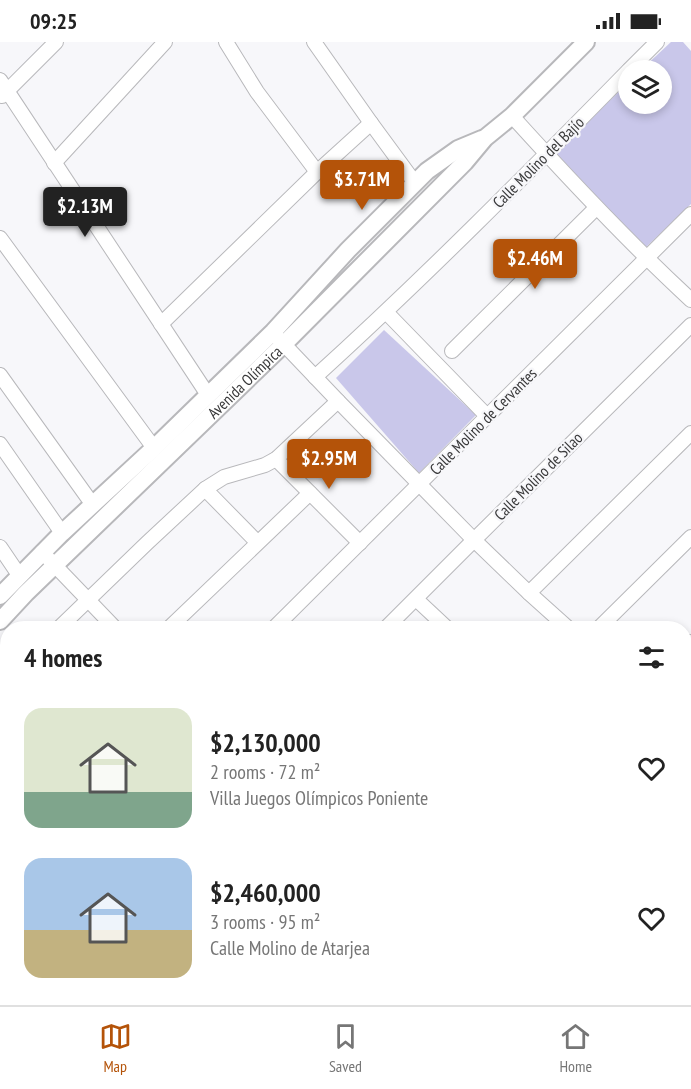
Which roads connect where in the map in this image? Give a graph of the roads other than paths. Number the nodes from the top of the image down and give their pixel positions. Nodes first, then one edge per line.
1 (56, 42) edge
2 (165, 42) edge
3 (226, 42) edge
4 (314, 42) edge
5 (586, 42) edge
6 (657, 42) edge
7 (640, 60) edge
8 (618, 82) edge
9 (2, 89) edge
10 (512, 116) junction
11 (370, 123) junction
12 (486, 138) junction
13 (547, 154) junction
14 (54, 163) junction
15 (317, 172) junction
16 (415, 183) junction
17 (596, 207) junction
18 (691, 214) edge
19 (0, 238) edge
20 (646, 258) junction
21 (691, 300) edge
22 (386, 312) junction
23 (160, 324) junction
24 (691, 325) edge
25 (278, 338) junction
26 (452, 351) dead end
27 (0, 375) edge
28 (315, 376) junction
29 (208, 395) junction
30 (338, 401) junction
31 (487, 417) junction
32 (691, 433) edge
33 (0, 444) edge
34 (154, 448) junction
35 (276, 459) junction
36 (420, 485) junction
37 (205, 489) junction
38 (310, 493) junction
39 (93, 505) junction
40 (62, 533) junction
41 (691, 537) edge
42 (474, 540) junction
43 (257, 543) junction
44 (360, 543) junction
45 (0, 547) edge
46 (42, 552) junction
47 (54, 566) junction
48 (19, 575) junction
49 (529, 593) junction
50 (0, 596) edge
51 (416, 599) junction
52 (87, 601) junction
53 (0, 621) edge
54 (67, 621) edge
55 (108, 621) edge
56 (176, 621) edge
57 (281, 621) edge
58 (393, 621) edge
59 (440, 621) edge
60 (560, 621) edge
61 (606, 621) edge

1 - 9 street
2 - 14 street
3 - 15 street
4 - 11 street
5 - 10 street, Avenida Olímpica
6 - 7 street, Calle Molino del Bajío
8 - 13 street, Calle Molino del Bajío
9 - 14 street
10 - 12 street, Avenida Olímpica
10 - 13 street
11 - 15 street
11 - 16 street
12 - 16 street, Avenida Olímpica
12 - 25 street, Avenida Olímpica
13 - 17 street
13 - 22 street, Calle Molino del Bajío
14 - 23 street
15 - 23 street
16 - 25 street, Avenida Olímpica
17 - 20 street
17 - 26 street
18 - 20 street, Calle Molino de Cervantes
19 - 34 street
20 - 21 street
20 - 31 street, Calle Molino de Cervantes
22 - 28 street, Calle Molino del Bajío
22 - 31 street
23 - 29 street
24 - 42 street, Calle Molino de Silao
25 - 28 street
25 - 29 street, Avenida Olímpica
25 - 47 street, Avenida Olímpica
27 - 39 street
28 - 30 street
29 - 34 street, Avenida Olímpica
30 - 35 street
30 - 36 street
31 - 36 street, Calle Molino de Cervantes
32 - 49 street
33 - 40 street
34 - 39 street, Avenida Olímpica
35 - 37 street
35 - 38 street
36 - 42 street
36 - 44 street, Calle Molino de Cervantes
37 - 43 street
37 - 52 street
38 - 43 street
38 - 44 street
39 - 40 street, Avenida Olímpica
40 - 46 street, Avenida Olímpica
41 - 61 street
42 - 49 street
42 - 51 street, Calle Molino de Silao
43 - 56 street
44 - 57 street, Calle Molino de Cervantes
45 - 48 street
46 - 47 street
46 - 48 street, Avenida Olímpica
47 - 52 street
47 - 53 street, Avenida Olímpica
48 - 50 street, Avenida Olímpica
49 - 60 street
51 - 58 street, Calle Molino de Silao
51 - 59 street
52 - 54 street
52 - 55 street

